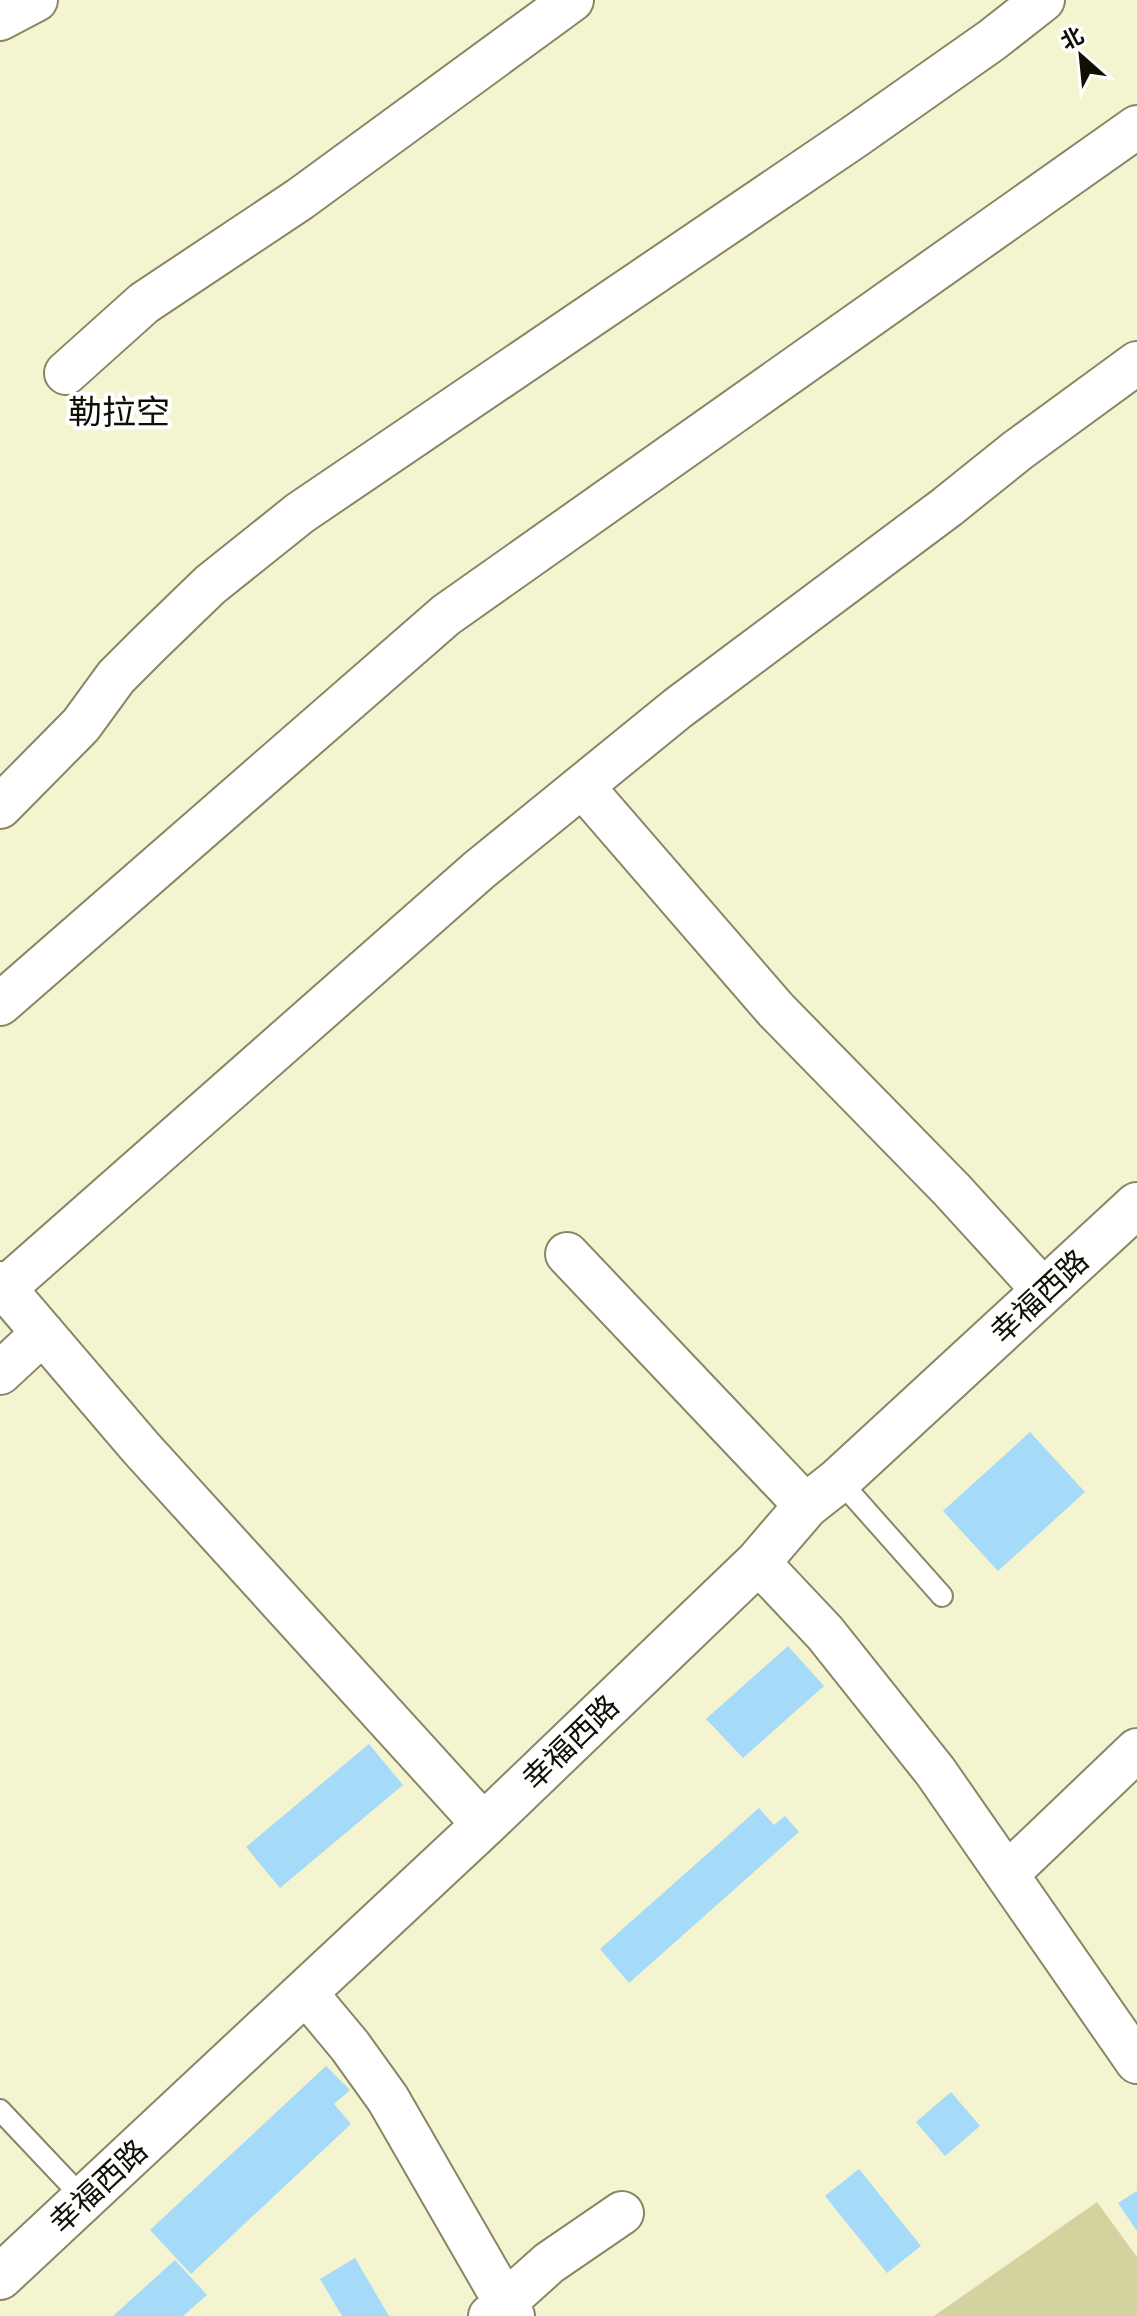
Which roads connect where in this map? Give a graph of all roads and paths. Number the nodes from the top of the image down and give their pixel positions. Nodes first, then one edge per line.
1 (36, 0) edge
2 (572, 0) edge
3 (1043, 0) edge
4 (0, 19) edge
5 (1137, 127) edge
6 (1137, 363) edge
7 (66, 373) dead end
8 (583, 787) junction
9 (0, 807) edge
10 (0, 1004) edge
11 (1137, 1205) edge
12 (567, 1254) dead end
13 (2, 1286) edge
14 (1044, 1291) junction
15 (43, 1333) junction
16 (0, 1373) edge
17 (822, 1493) junction
18 (758, 1562) junction
19 (942, 1596) dead end
20 (1137, 1750) edge
21 (484, 1825) junction
22 (1007, 1874) junction
23 (305, 1992) junction
24 (1137, 2062) edge
25 (0, 2110) edge
26 (84, 2199) junction
27 (622, 2213) dead end
28 (0, 2277) edge
29 (503, 2312) edge

1 - 4 street
2 - 7 street
3 - 9 street
5 - 10 street
6 - 8 street
8 - 13 street
8 - 14 street
11 - 14 main road, 幸福西路
12 - 17 street
13 - 15 street
14 - 17 main road, 幸福西路
15 - 16 street
15 - 21 street
17 - 18 main road, 幸福西路
17 - 19 lane
18 - 21 main road, 幸福西路
18 - 22 street
20 - 22 street
21 - 23 main road, 幸福西路
22 - 24 street
23 - 26 main road, 幸福西路
23 - 29 street
25 - 26 lane
26 - 28 main road, 幸福西路
27 - 29 street

